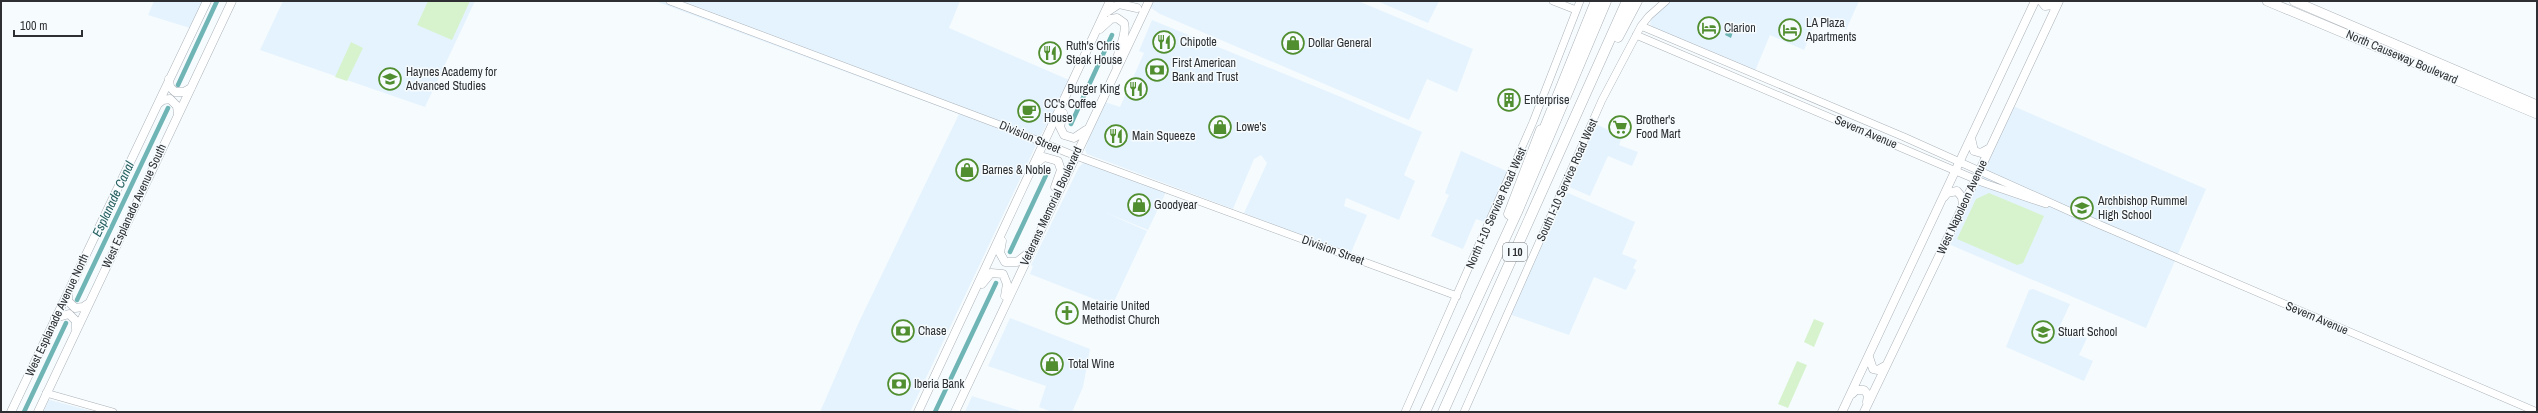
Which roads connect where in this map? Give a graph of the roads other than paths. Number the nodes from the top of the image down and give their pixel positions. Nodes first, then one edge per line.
1 (207, 1) edge
2 (232, 1) edge
3 (670, 1) edge
4 (1110, 1) edge
5 (1149, 1) edge
6 (1554, 1) edge
7 (1580, 1) edge
8 (1590, 1) edge
9 (1596, 1) edge
10 (1606, 1) edge
11 (1627, 1) edge
12 (1637, 1) edge
13 (1666, 1) edge
14 (2035, 1) edge
15 (2041, 1) edge
16 (2058, 1) edge
17 (2267, 1) edge
18 (2294, 1) edge
19 (1136, 8) dead end
20 (1576, 10) junction
21 (1104, 15) junction
22 (1641, 26) junction
23 (1636, 35) junction
24 (1093, 39) junction
25 (1117, 66) junction
26 (1738, 67) junction
27 (1734, 77) junction
28 (169, 79) junction
29 (191, 88) junction
30 (1070, 90) junction
31 (1587, 93) junction
32 (157, 105) junction
33 (2537, 105) edge
34 (2537, 114) edge
35 (177, 115) junction
36 (1093, 118) junction
37 (1971, 135) junction
38 (1044, 143) junction
39 (1990, 148) junction
40 (1076, 156) junction
41 (1959, 162) junction
42 (1033, 166) junction
43 (1955, 171) junction
44 (1978, 175) junction
45 (1942, 199) junction
46 (1054, 201) junction
47 (1963, 206) junction
48 (1508, 214) junction
49 (1006, 225) junction
50 (1031, 249) junction
51 (68, 291) junction
52 (1457, 296) junction
53 (89, 302) junction
54 (967, 306) junction
55 (55, 318) junction
56 (1466, 320) junction
57 (76, 330) junction
58 (993, 331) junction
59 (1869, 356) junction
60 (1885, 366) junction
61 (46, 393) junction
62 (1851, 395) junction
63 (1865, 409) edge
64 (11, 412) edge
65 (38, 412) edge
66 (113, 412) edge
67 (918, 412) edge
68 (955, 412) edge
69 (1405, 412) edge
70 (1425, 412) edge
71 (1443, 412) edge
72 (1464, 412) edge
73 (1842, 412) edge
74 (2537, 412) edge

1 - 28 main road, West Esplanade Avenue North
2 - 29 main road, West Esplanade Avenue South
3 - 38 street, Division Street
4 - 21 main road
5 - 25 main road, Veterans Memorial Boulevard
6 - 20 street
7 - 20 street, North I-10 Service Road West
8 - 48 highway
9 - 48 highway
10 - 56 highway, I 10
11 - 31 highway, I 10
12 - 31 highway
13 - 22 street, South I-10 Service Road West
14 - 37 main road, West Napoleon Avenue
15 - 16 main road
16 - 39 main road, West Napoleon Avenue
17 - 34 highway, North Causeway Boulevard
18 - 33 highway, North Causeway Boulevard
19 - 21 main road
20 - 52 street, North I-10 Service Road West
21 - 24 main road
22 - 23 street, South I-10 Service Road West
22 - 26 street, Severn Avenue
23 - 27 street, Severn Avenue
23 - 72 street, South I-10 Service Road West
24 - 25 main road
24 - 30 main road
25 - 36 main road, Veterans Memorial Boulevard
26 - 27 street
26 - 41 street, Severn Avenue
27 - 43 street, Severn Avenue
28 - 29 main road
28 - 32 main road, West Esplanade Avenue North
29 - 35 main road, West Esplanade Avenue South
30 - 36 main road
30 - 38 main road
31 - 71 highway, I 10
32 - 35 main road
32 - 51 main road, West Esplanade Avenue North
35 - 53 main road, West Esplanade Avenue South
36 - 40 main road, Veterans Memorial Boulevard
37 - 39 main road
37 - 41 main road, West Napoleon Avenue
38 - 40 street, Division Street
38 - 42 main road
39 - 44 main road, West Napoleon Avenue
40 - 46 main road, Veterans Memorial Boulevard
40 - 52 street, Division Street
41 - 43 main road, West Napoleon Avenue
41 - 44 street, Severn Avenue
42 - 46 main road
42 - 49 main road
43 - 44 street, Severn Avenue
43 - 45 main road, West Napoleon Avenue
44 - 47 main road, West Napoleon Avenue
44 - 74 street, Severn Avenue
45 - 47 main road
45 - 59 main road, West Napoleon Avenue
46 - 50 main road, Veterans Memorial Boulevard
47 - 60 main road, West Napoleon Avenue
48 - 56 highway
49 - 50 main road
49 - 54 main road
50 - 58 main road, Veterans Memorial Boulevard
51 - 53 main road
51 - 55 main road, West Esplanade Avenue North
52 - 69 street, North I-10 Service Road West
53 - 57 main road, West Esplanade Avenue South
54 - 58 main road
54 - 67 main road
55 - 57 main road
55 - 64 main road, West Esplanade Avenue North
56 - 70 highway, I 10
57 - 61 main road, West Esplanade Avenue South
58 - 68 main road, Veterans Memorial Boulevard
59 - 60 main road
59 - 62 main road, West Napoleon Avenue
60 - 63 main road, West Napoleon Avenue
61 - 65 main road, West Esplanade Avenue South
61 - 66 street
62 - 63 main road
62 - 73 main road, West Napoleon Avenue

